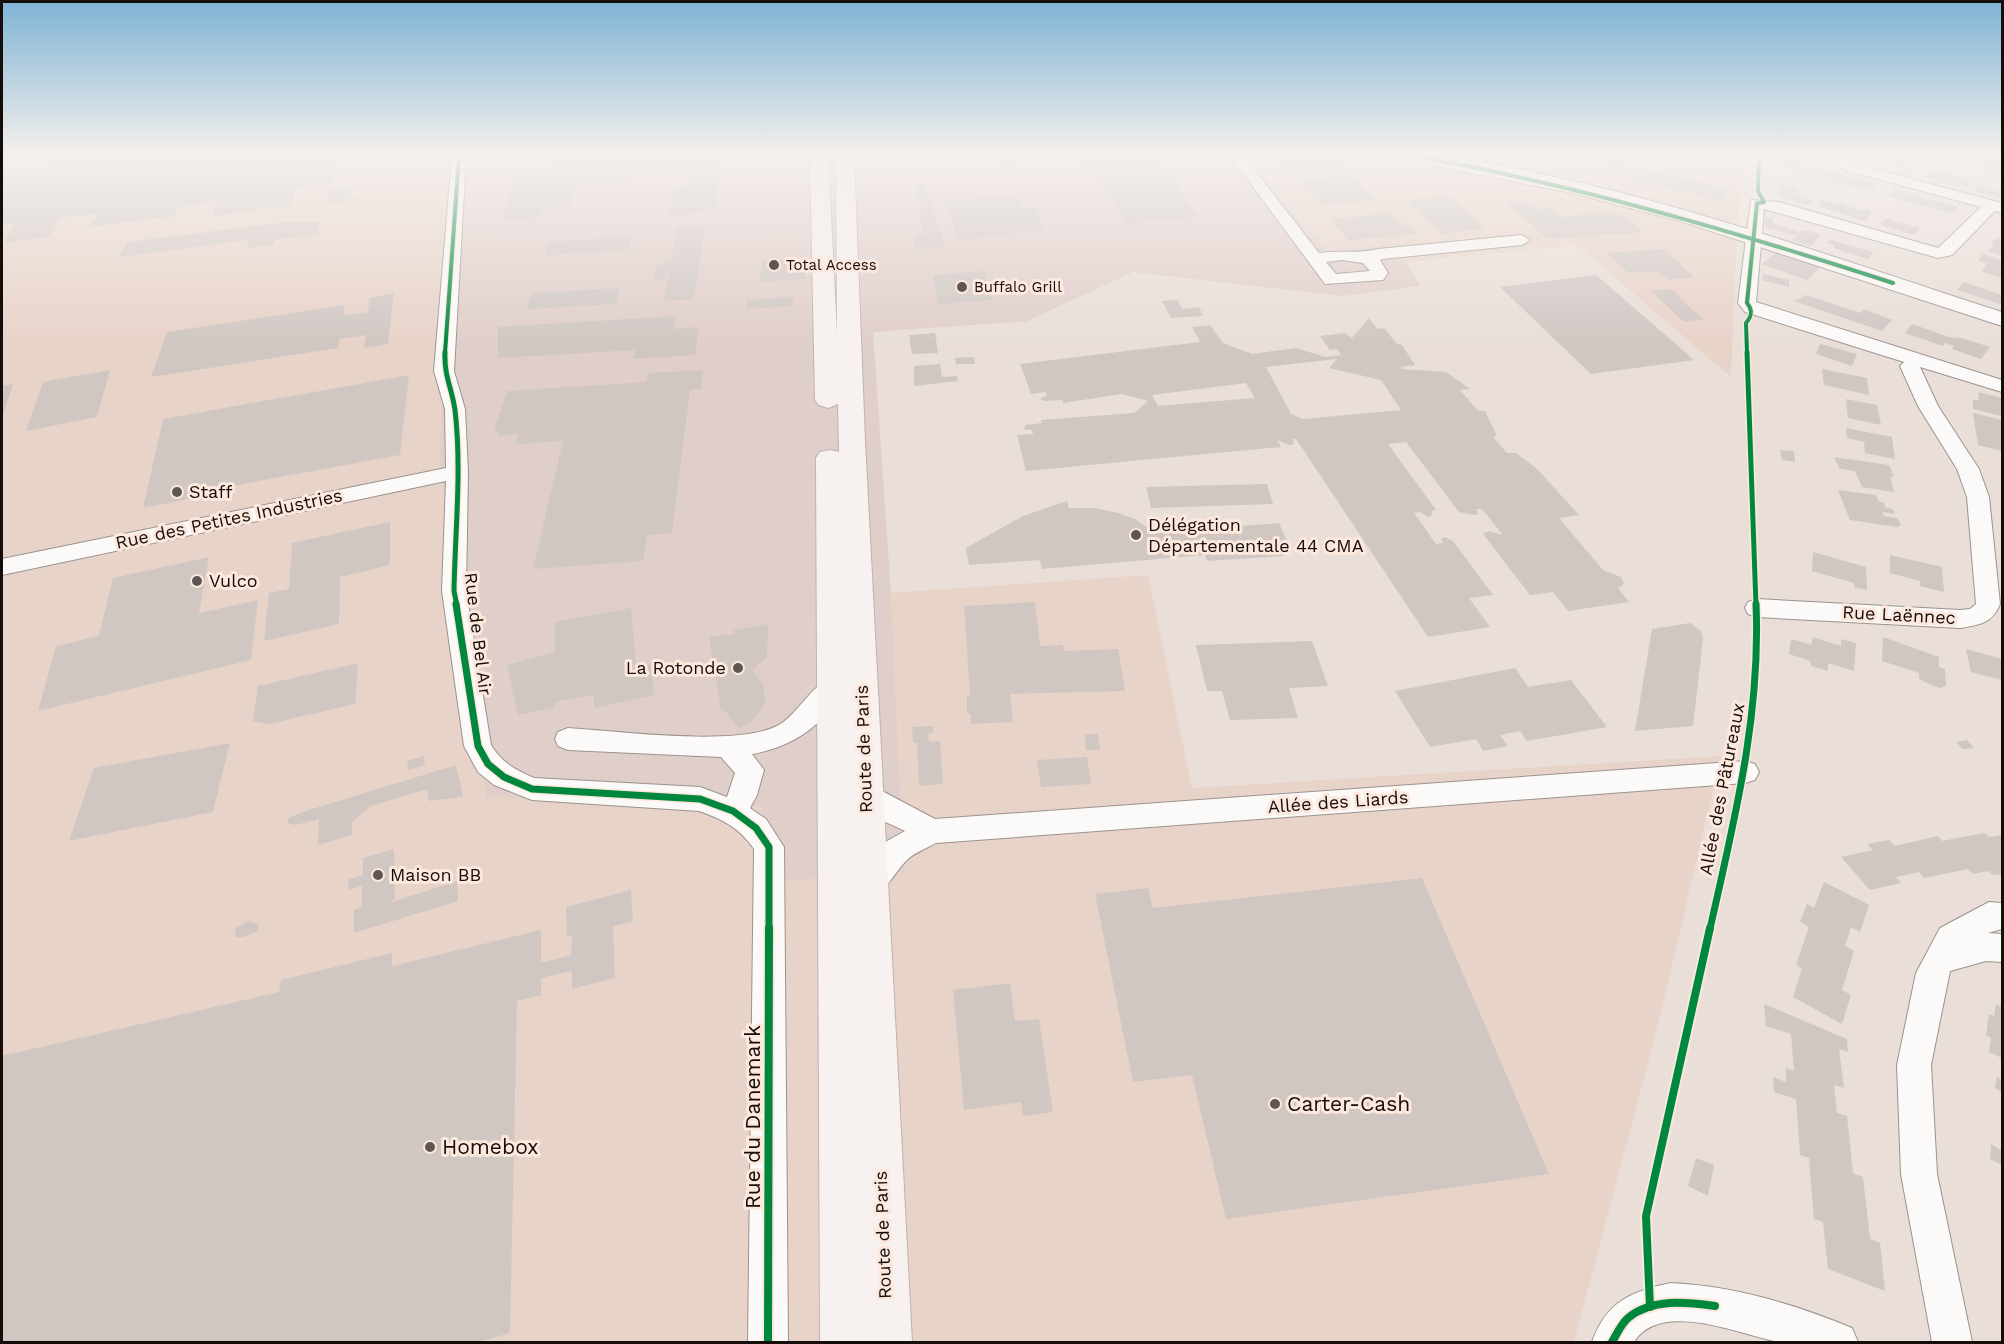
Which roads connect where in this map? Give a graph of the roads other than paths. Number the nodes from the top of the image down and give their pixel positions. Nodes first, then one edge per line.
1 (453, 219) edge
2 (821, 219) edge
3 (847, 219) edge
4 (1284, 219) edge
5 (1688, 219) edge
6 (1756, 219) edge
7 (1821, 219) edge
8 (1983, 219) edge
9 (1755, 237) junction
10 (1522, 240) dead end
11 (1314, 259) junction
12 (1369, 259) junction
13 (2002, 319) edge
14 (1915, 360) junction
15 (2002, 386) edge
16 (457, 472) junction
17 (2, 567) edge
18 (1757, 608) dead end
19 (834, 686) junction
20 (568, 739) dead end
21 (728, 747) junction
22 (1744, 772) dead end
23 (865, 793) junction
24 (733, 811) junction
25 (932, 831) junction
26 (870, 883) junction
27 (771, 892) joint
28 (2002, 916) edge
29 (2002, 948) edge
30 (1940, 959) junction
31 (768, 1342) edge
32 (846, 1342) edge
33 (887, 1342) edge
34 (1612, 1342) edge
35 (1838, 1342) edge
36 (1952, 1342) edge

1 - 16 street, Rue de Bel Air
2 - 19 main road, Route de Paris
3 - 23 main road, Route de Paris
4 - 11 street
5 - 9 street
6 - 9 street
7 - 8 street
9 - 13 street
9 - 14 street
10 - 12 street
11 - 12 street
11 - 12 street
14 - 15 street
14 - 18 street, Rue Laënnec
16 - 17 street, Rue des Petites Industries
16 - 24 street, Rue de Bel Air
19 - 21 street
19 - 32 main road, Route de Paris
20 - 21 street
21 - 24 street
22 - 25 street, Allée des Liards
23 - 25 street
23 - 26 main road, Route de Paris
24 - 27 street, Rue de Bel Air
25 - 26 street, Allée des Liards
26 - 33 main road, Route de Paris
27 - 31 street, Rue du Danemark
28 - 30 street
29 - 30 street
30 - 36 street
34 - 35 street

